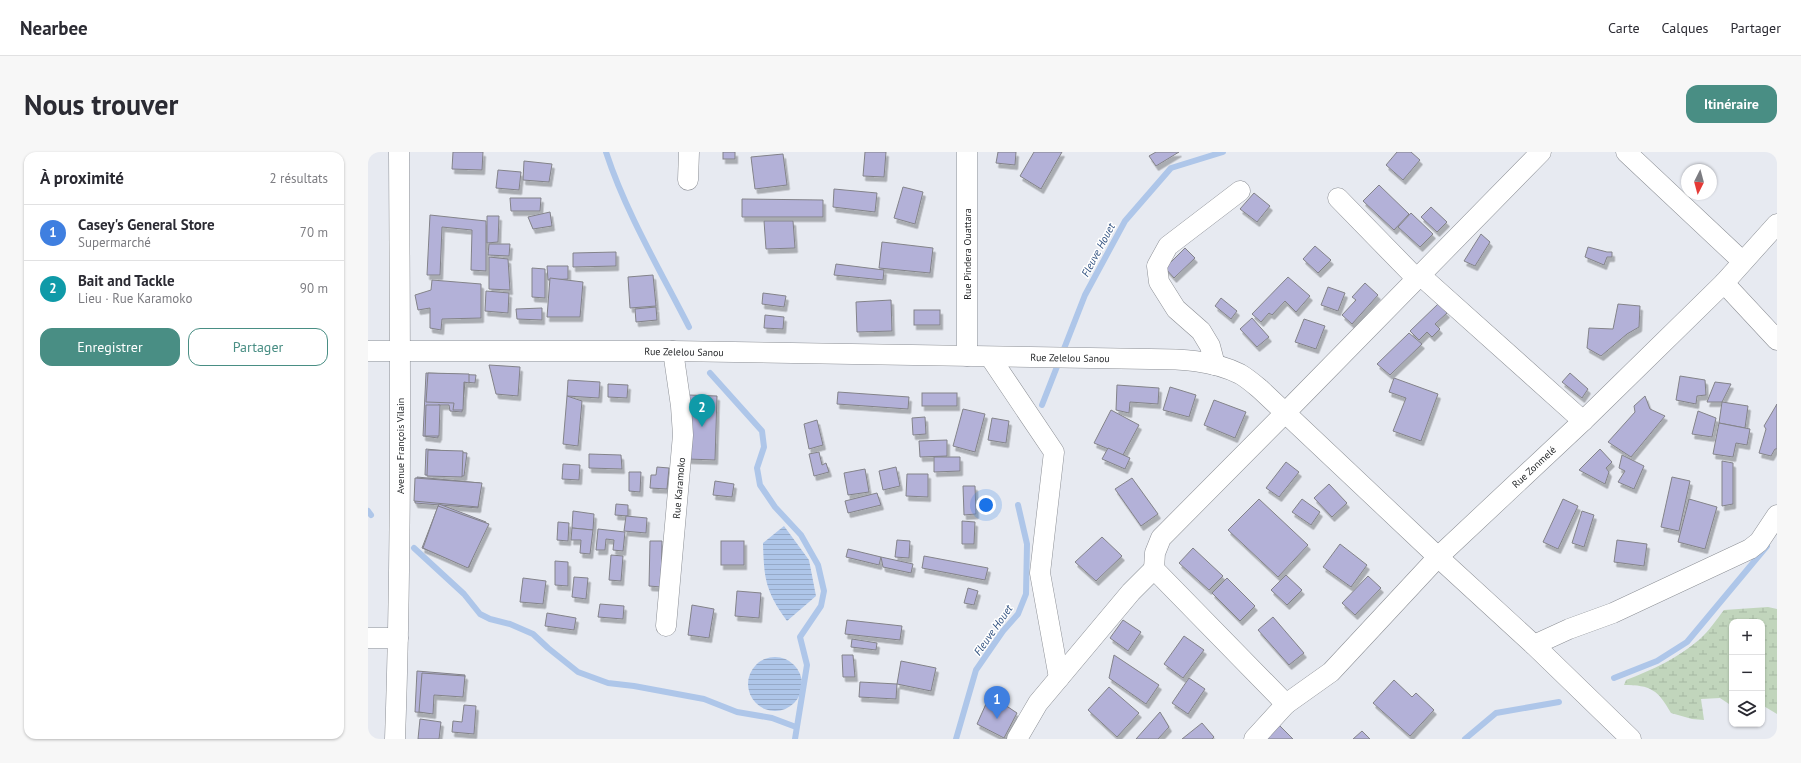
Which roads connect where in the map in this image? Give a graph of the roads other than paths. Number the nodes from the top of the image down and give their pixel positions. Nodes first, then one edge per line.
1 (399, 152) edge
2 (689, 152) edge
3 (966, 152) edge
4 (1541, 152) edge
5 (1626, 152) edge
6 (688, 180) dead end
7 (1240, 191) dead end
8 (1338, 198) dead end
9 (1777, 224) edge
10 (1742, 261) junction
11 (1418, 276) junction
12 (1724, 283) junction
13 (1777, 340) edge
14 (368, 351) edge
15 (673, 351) junction
16 (400, 352) junction
17 (967, 356) junction
18 (990, 357) junction
19 (1215, 364) junction
20 (1286, 412) junction
21 (1584, 421) junction
22 (1777, 515) edge
23 (1438, 557) junction
24 (1154, 569) junction
25 (666, 626) dead end
26 (368, 638) edge
27 (398, 638) junction
28 (1534, 645) junction
29 (1059, 678) junction
30 (1286, 704) junction
31 (395, 739) edge
32 (1017, 739) edge
33 (1254, 739) edge
34 (1631, 739) edge

1 - 16 street, Avenue François Vilain
2 - 6 street
3 - 17 street, Rue Pindera Ouattara
4 - 11 street
5 - 10 street
7 - 19 street
8 - 11 street
9 - 10 street, Rue Zonmelé
10 - 12 street, Rue Zonmelé
11 - 20 street
11 - 21 street
12 - 13 street
12 - 21 street, Rue Zonmelé
14 - 16 street, Rue Zelelou Sanou
15 - 16 street, Rue Zelelou Sanou
15 - 17 street, Rue Zelelou Sanou
15 - 25 street, Rue Karamoko
16 - 27 street, Avenue François Vilain
17 - 18 street, Rue Zelelou Sanou
18 - 19 street, Rue Zelelou Sanou
18 - 29 street
19 - 20 street, Rue Zelelou Sanou
20 - 23 street, Rue Zelelou Sanou
20 - 24 street
21 - 23 street, Rue Zonmelé
22 - 28 street
23 - 28 street, Rue Zelelou Sanou
23 - 30 street, Rue Zonmelé
24 - 29 street
24 - 30 street
26 - 27 street
27 - 31 street, Avenue François Vilain
28 - 34 street, Rue Zelelou Sanou
29 - 32 street
30 - 33 street, Rue Zonmelé

